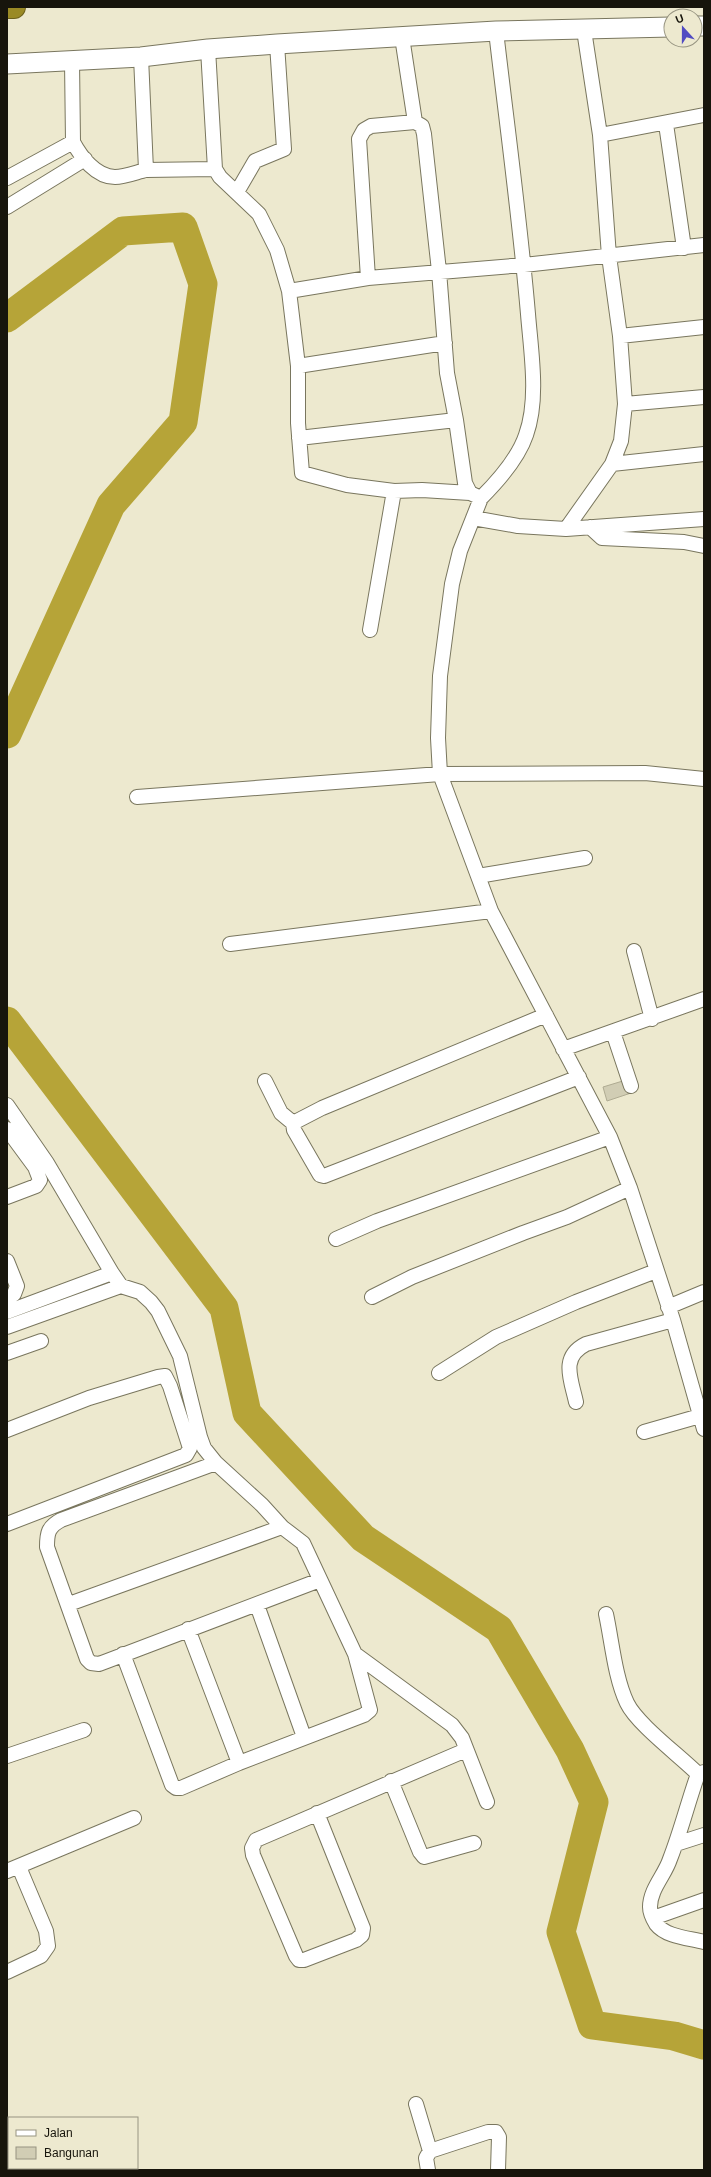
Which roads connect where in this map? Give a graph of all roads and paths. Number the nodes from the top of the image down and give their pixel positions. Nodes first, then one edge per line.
1 (7, 7) edge
2 (14, 7) edge
3 (663, 27) edge
4 (584, 30) junction
5 (496, 31) junction
6 (402, 37) junction
7 (277, 44) junction
8 (208, 49) junction
9 (141, 57) junction
10 (64, 62) junction
11 (7, 64) edge
12 (704, 115) edge
13 (416, 122) junction
14 (666, 124) junction
15 (600, 135) junction
16 (73, 142) junction
17 (85, 159) junction
18 (215, 169) junction
19 (146, 170) junction
20 (7, 178) edge
21 (237, 192) junction
22 (7, 206) edge
23 (704, 245) edge
24 (684, 248) junction
25 (609, 256) junction
26 (524, 265) junction
27 (439, 271) junction
28 (368, 278) junction
29 (289, 291) junction
30 (704, 327) edge
31 (620, 336) junction
32 (445, 343) junction
33 (298, 366) junction
34 (704, 397) edge
35 (625, 404) junction
36 (456, 420) junction
37 (299, 438) junction
38 (704, 454) edge
39 (612, 464) junction
40 (394, 491) junction
41 (475, 496) junction
42 (473, 518) junction
43 (704, 519) edge
44 (590, 528) junction
45 (566, 529) junction
46 (704, 546) edge
47 (370, 630) dead end
48 (440, 774) junction
49 (704, 779) edge
50 (137, 797) dead end
51 (585, 858) dead end
52 (478, 876) junction
53 (491, 911) junction
54 (230, 944) dead end
55 (634, 952) dead end
56 (704, 999) edge
57 (546, 1015) junction
58 (652, 1019) junction
59 (613, 1032) junction
60 (563, 1049) junction
61 (579, 1077) junction
62 (265, 1080) dead end
63 (631, 1086) dead end
64 (7, 1105) edge
65 (293, 1123) junction
66 (7, 1129) edge
67 (610, 1137) junction
68 (630, 1188) junction
69 (7, 1197) edge
70 (336, 1239) dead end
71 (7, 1261) edge
72 (656, 1270) junction
73 (112, 1273) junction
74 (121, 1286) junction
75 (704, 1292) edge
76 (372, 1297) dead end
77 (7, 1299) edge
78 (7, 1312) edge
79 (671, 1313) junction
80 (7, 1328) edge
81 (41, 1341) dead end
82 (7, 1353) edge
83 (439, 1373) dead end
84 (576, 1402) dead end
85 (702, 1423) edge
86 (7, 1430) edge
87 (644, 1432) dead end
88 (216, 1463) junction
89 (7, 1524) edge
90 (282, 1527) junction
91 (320, 1580) junction
92 (69, 1604) junction
93 (257, 1605) junction
94 (606, 1614) dead end
95 (188, 1629) junction
96 (123, 1654) junction
97 (355, 1654) junction
98 (84, 1730) dead end
99 (304, 1737) junction
100 (466, 1750) junction
101 (7, 1756) edge
102 (239, 1763) junction
103 (701, 1773) edge
104 (391, 1781) junction
105 (487, 1802) dead end
106 (318, 1813) junction
107 (134, 1818) dead end
108 (704, 1835) edge
109 (474, 1843) dead end
110 (676, 1844) junction
111 (13, 1869) edge
112 (704, 1900) edge
113 (653, 1918) junction
114 (704, 1942) edge
115 (7, 1972) edge
116 (416, 2104) dead end
117 (430, 2151) junction
118 (428, 2170) edge
119 (498, 2170) edge

1 - 2 highway
3 - 4 street
4 - 5 street
4 - 15 street
5 - 6 street
5 - 26 street
6 - 7 street
6 - 13 street
7 - 8 street
7 - 21 street
8 - 9 street
8 - 18 street
9 - 10 street
9 - 19 street
10 - 11 street
10 - 16 street
12 - 14 street
13 - 27 street
13 - 28 street
14 - 15 street
14 - 24 street
15 - 25 street
16 - 17 street
16 - 20 street
17 - 19 street
17 - 22 street
18 - 19 street
18 - 21 street
21 - 29 street
23 - 24 street
24 - 25 street
25 - 26 street
25 - 31 street
26 - 27 street
26 - 41 street
27 - 28 street
27 - 32 street
28 - 29 street
29 - 33 street
30 - 31 street
31 - 35 street
32 - 33 street
32 - 36 street
33 - 37 street
34 - 35 street
35 - 39 street
36 - 37 street
36 - 41 street
37 - 40 street
38 - 39 street
39 - 45 street
40 - 41 street
40 - 47 street
41 - 42 street
42 - 45 street
42 - 48 street
43 - 44 street
44 - 45 street
44 - 46 street
48 - 49 street
48 - 50 street
48 - 52 street
51 - 52 street
52 - 53 street
53 - 54 street
53 - 57 street
55 - 58 street
56 - 58 street
57 - 60 street
57 - 65 street
58 - 59 street
59 - 60 street
59 - 63 street
60 - 61 street
61 - 65 street
61 - 67 street
62 - 65 street
64 - 73 street
66 - 69 street
67 - 68 street
67 - 70 street
68 - 72 street
68 - 76 street
71 - 77 street
72 - 79 street
72 - 83 street
73 - 74 street
73 - 78 street
74 - 80 street
74 - 88 street
75 - 79 street
79 - 84 street
79 - 85 street
81 - 82 street
85 - 87 street
86 - 89 street
88 - 90 street
88 - 92 street
90 - 91 street
90 - 92 street
91 - 93 street
91 - 97 street
92 - 96 street
93 - 95 street
93 - 99 street
94 - 103 street
95 - 96 street
95 - 102 street
96 - 102 street
97 - 99 street
97 - 100 street
98 - 101 street
99 - 102 street
100 - 104 street
100 - 105 street
103 - 110 street
104 - 106 street
104 - 109 street
106 - 106 street
107 - 111 street
108 - 110 street
110 - 113 street
111 - 115 street
112 - 113 street
113 - 114 street
116 - 117 street
117 - 118 street
117 - 119 street

